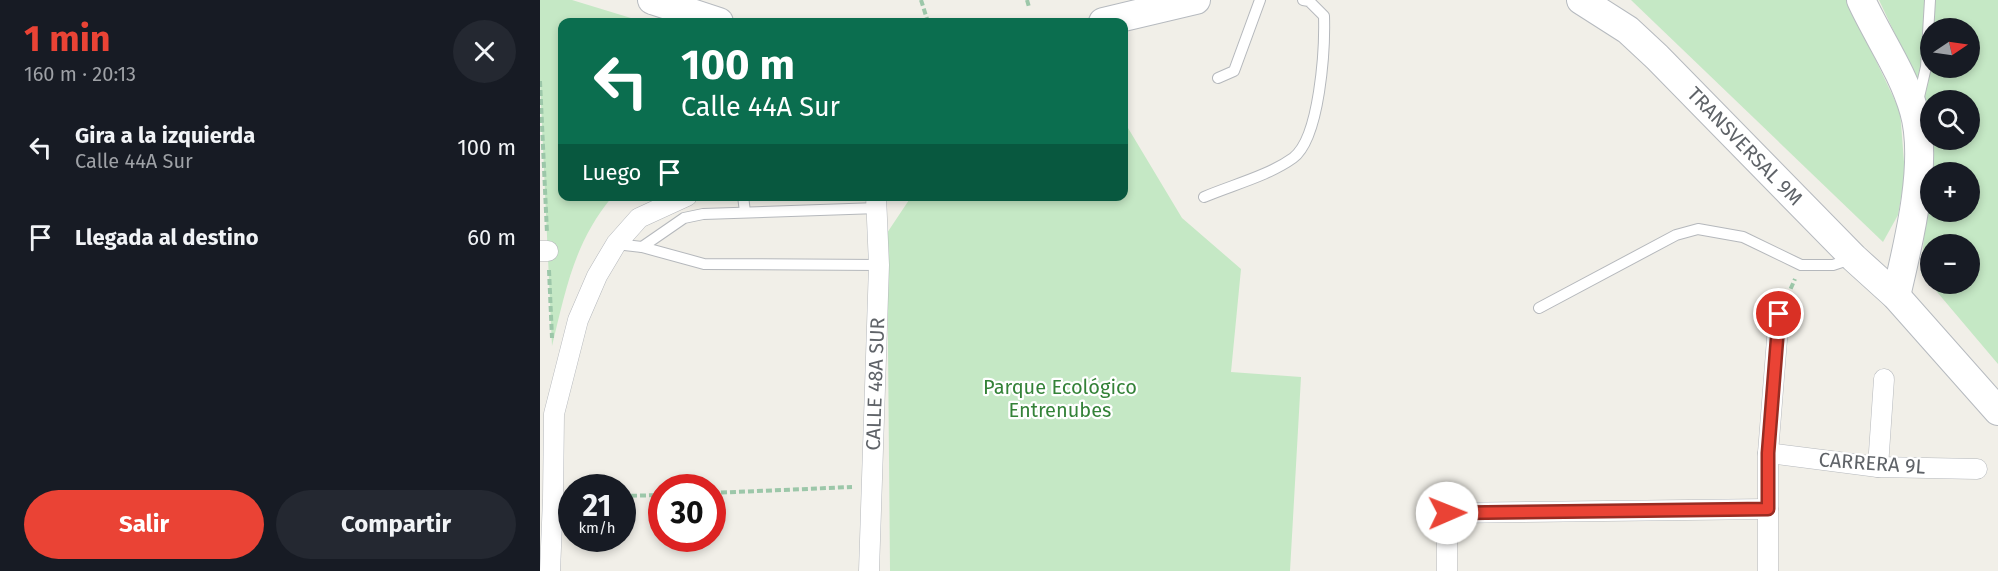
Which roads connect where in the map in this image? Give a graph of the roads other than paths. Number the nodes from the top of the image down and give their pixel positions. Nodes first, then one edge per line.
1 (652, 0) edge
2 (1196, 0) edge
3 (1260, 0) edge
4 (1303, 0) edge
5 (1861, 0) edge
6 (1930, 0) edge
7 (1584, 2) edge
8 (707, 18) edge
9 (1120, 18) edge
10 (1218, 78) dead end
11 (1915, 113) junction
12 (1204, 197) dead end
13 (676, 201) edge
14 (743, 201) edge
15 (877, 202) edge
16 (745, 212) junction
17 (616, 244) junction
18 (642, 247) junction
19 (1854, 258) junction
20 (879, 265) junction
21 (1896, 296) junction
22 (1539, 308) dead end
23 (1779, 314) road end
24 (1884, 379) dead end
25 (1998, 411) edge
26 (1768, 453) junction
27 (1878, 467) junction
28 (1977, 469) dead end
29 (1768, 509) junction
30 (550, 571) edge
31 (869, 571) edge
32 (1447, 571) edge
33 (1768, 571) edge

1 - 8 main road
2 - 9 main road
3 - 10 lane
4 - 12 lane
5 - 11 main road
6 - 11 lane
7 - 19 main road, TRANSVERSAL 9M
11 - 21 main road
13 - 17 street
14 - 16 lane
15 - 16 lane
15 - 20 street, CALLE 48A SUR
16 - 18 lane
17 - 18 lane
17 - 30 street
18 - 20 lane
19 - 21 main road, TRANSVERSAL 9M
19 - 22 lane
20 - 31 street, CALLE 48A SUR
21 - 25 main road, TRANSVERSAL 9M
23 - 26 street
24 - 27 street
26 - 27 street, CARRERA 9L
26 - 29 street
27 - 28 street, CARRERA 9L
29 - 32 street
29 - 33 street

